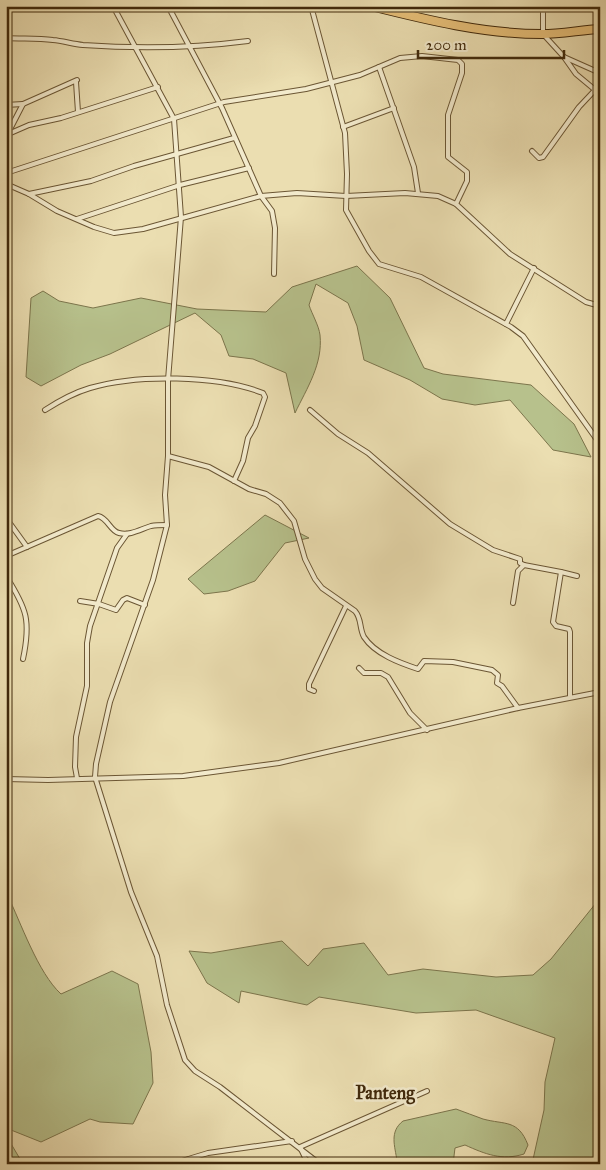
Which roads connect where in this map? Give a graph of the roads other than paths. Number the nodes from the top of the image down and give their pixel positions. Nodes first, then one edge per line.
1 (113, 6) edge
2 (168, 6) edge
3 (303, 6) edge
4 (311, 6) edge
5 (352, 6) edge
6 (372, 6) edge
7 (543, 6) edge
8 (600, 30) edge
9 (542, 34) junction
10 (6, 38) edge
11 (248, 41) dead end
12 (189, 45) junction
13 (136, 46) junction
14 (564, 56) junction
15 (379, 67) junction
16 (600, 73) edge
17 (332, 83) junction
18 (158, 87) junction
19 (595, 90) junction
20 (600, 94) edge
21 (23, 104) junction
22 (219, 104) junction
23 (6, 105) edge
24 (394, 108) junction
25 (78, 112) junction
26 (174, 119) junction
27 (343, 127) junction
28 (6, 135) edge
29 (234, 138) junction
30 (532, 152) dead end
31 (178, 154) junction
32 (249, 168) junction
33 (6, 173) edge
34 (6, 184) edge
35 (180, 185) junction
36 (418, 193) junction
37 (29, 194) junction
38 (261, 196) junction
39 (346, 196) junction
40 (456, 204) junction
41 (180, 217) junction
42 (77, 218) junction
43 (534, 268) junction
44 (274, 274) dead end
45 (600, 306) edge
46 (506, 324) junction
47 (168, 380) junction
48 (45, 410) dead end
49 (310, 410) dead end
50 (600, 444) edge
51 (168, 456) junction
52 (234, 481) junction
53 (6, 518) edge
54 (167, 525) junction
55 (127, 534) junction
56 (27, 547) junction
57 (6, 556) edge
58 (524, 565) junction
59 (561, 572) junction
60 (6, 576) edge
61 (576, 576) dead end
62 (80, 601) dead end
63 (513, 603) dead end
64 (99, 604) junction
65 (145, 605) junction
66 (346, 606) junction
67 (23, 659) dead end
68 (359, 668) dead end
69 (314, 691) dead end
70 (600, 692) edge
71 (570, 697) junction
72 (518, 708) junction
73 (427, 730) junction
74 (95, 777) junction
75 (77, 778) junction
76 (6, 779) edge
77 (427, 1090) dead end
78 (292, 1141) junction
79 (300, 1147) junction
80 (172, 1164) edge
81 (308, 1164) edge
82 (320, 1164) edge

1 - 13 street
2 - 12 street
3 - 4 street
4 - 5 street
4 - 17 street
6 - 9 highway
7 - 9 street
8 - 9 highway
9 - 14 street
10 - 13 street
11 - 12 street
12 - 13 street
12 - 22 street
13 - 18 street
14 - 16 street
14 - 19 street
15 - 17 street
15 - 24 street
15 - 40 street
17 - 22 street
17 - 27 street
18 - 25 street
18 - 26 street
19 - 20 street
19 - 30 street
21 - 23 street
21 - 25 street
21 - 28 street
22 - 26 street
22 - 29 street
24 - 27 street
24 - 36 street
25 - 28 street
26 - 31 street
26 - 33 street
27 - 39 street
29 - 31 street
29 - 32 street
31 - 35 street
31 - 37 street
32 - 35 street
32 - 38 street
34 - 37 street
35 - 41 street
35 - 42 street
36 - 39 street
36 - 40 street
37 - 42 street
38 - 39 street
38 - 41 street
38 - 44 street
39 - 46 street
40 - 43 street
41 - 42 street
41 - 47 street
43 - 45 street
43 - 46 street
46 - 50 street
47 - 48 street
47 - 51 street
47 - 52 street
49 - 58 street
51 - 52 street
51 - 54 street
52 - 66 street
53 - 56 street
54 - 55 street
54 - 65 street
55 - 56 street
55 - 64 street
56 - 57 street
58 - 59 street
58 - 63 street
59 - 61 street
59 - 71 street
60 - 67 street
62 - 64 street
64 - 65 street
64 - 75 street
65 - 74 street
66 - 69 street
66 - 72 street
68 - 73 street
70 - 71 street
71 - 72 street
72 - 73 street
73 - 74 street
74 - 75 street
74 - 78 street
75 - 76 street
77 - 79 street
78 - 79 street
78 - 80 street
79 - 81 street
79 - 82 street

